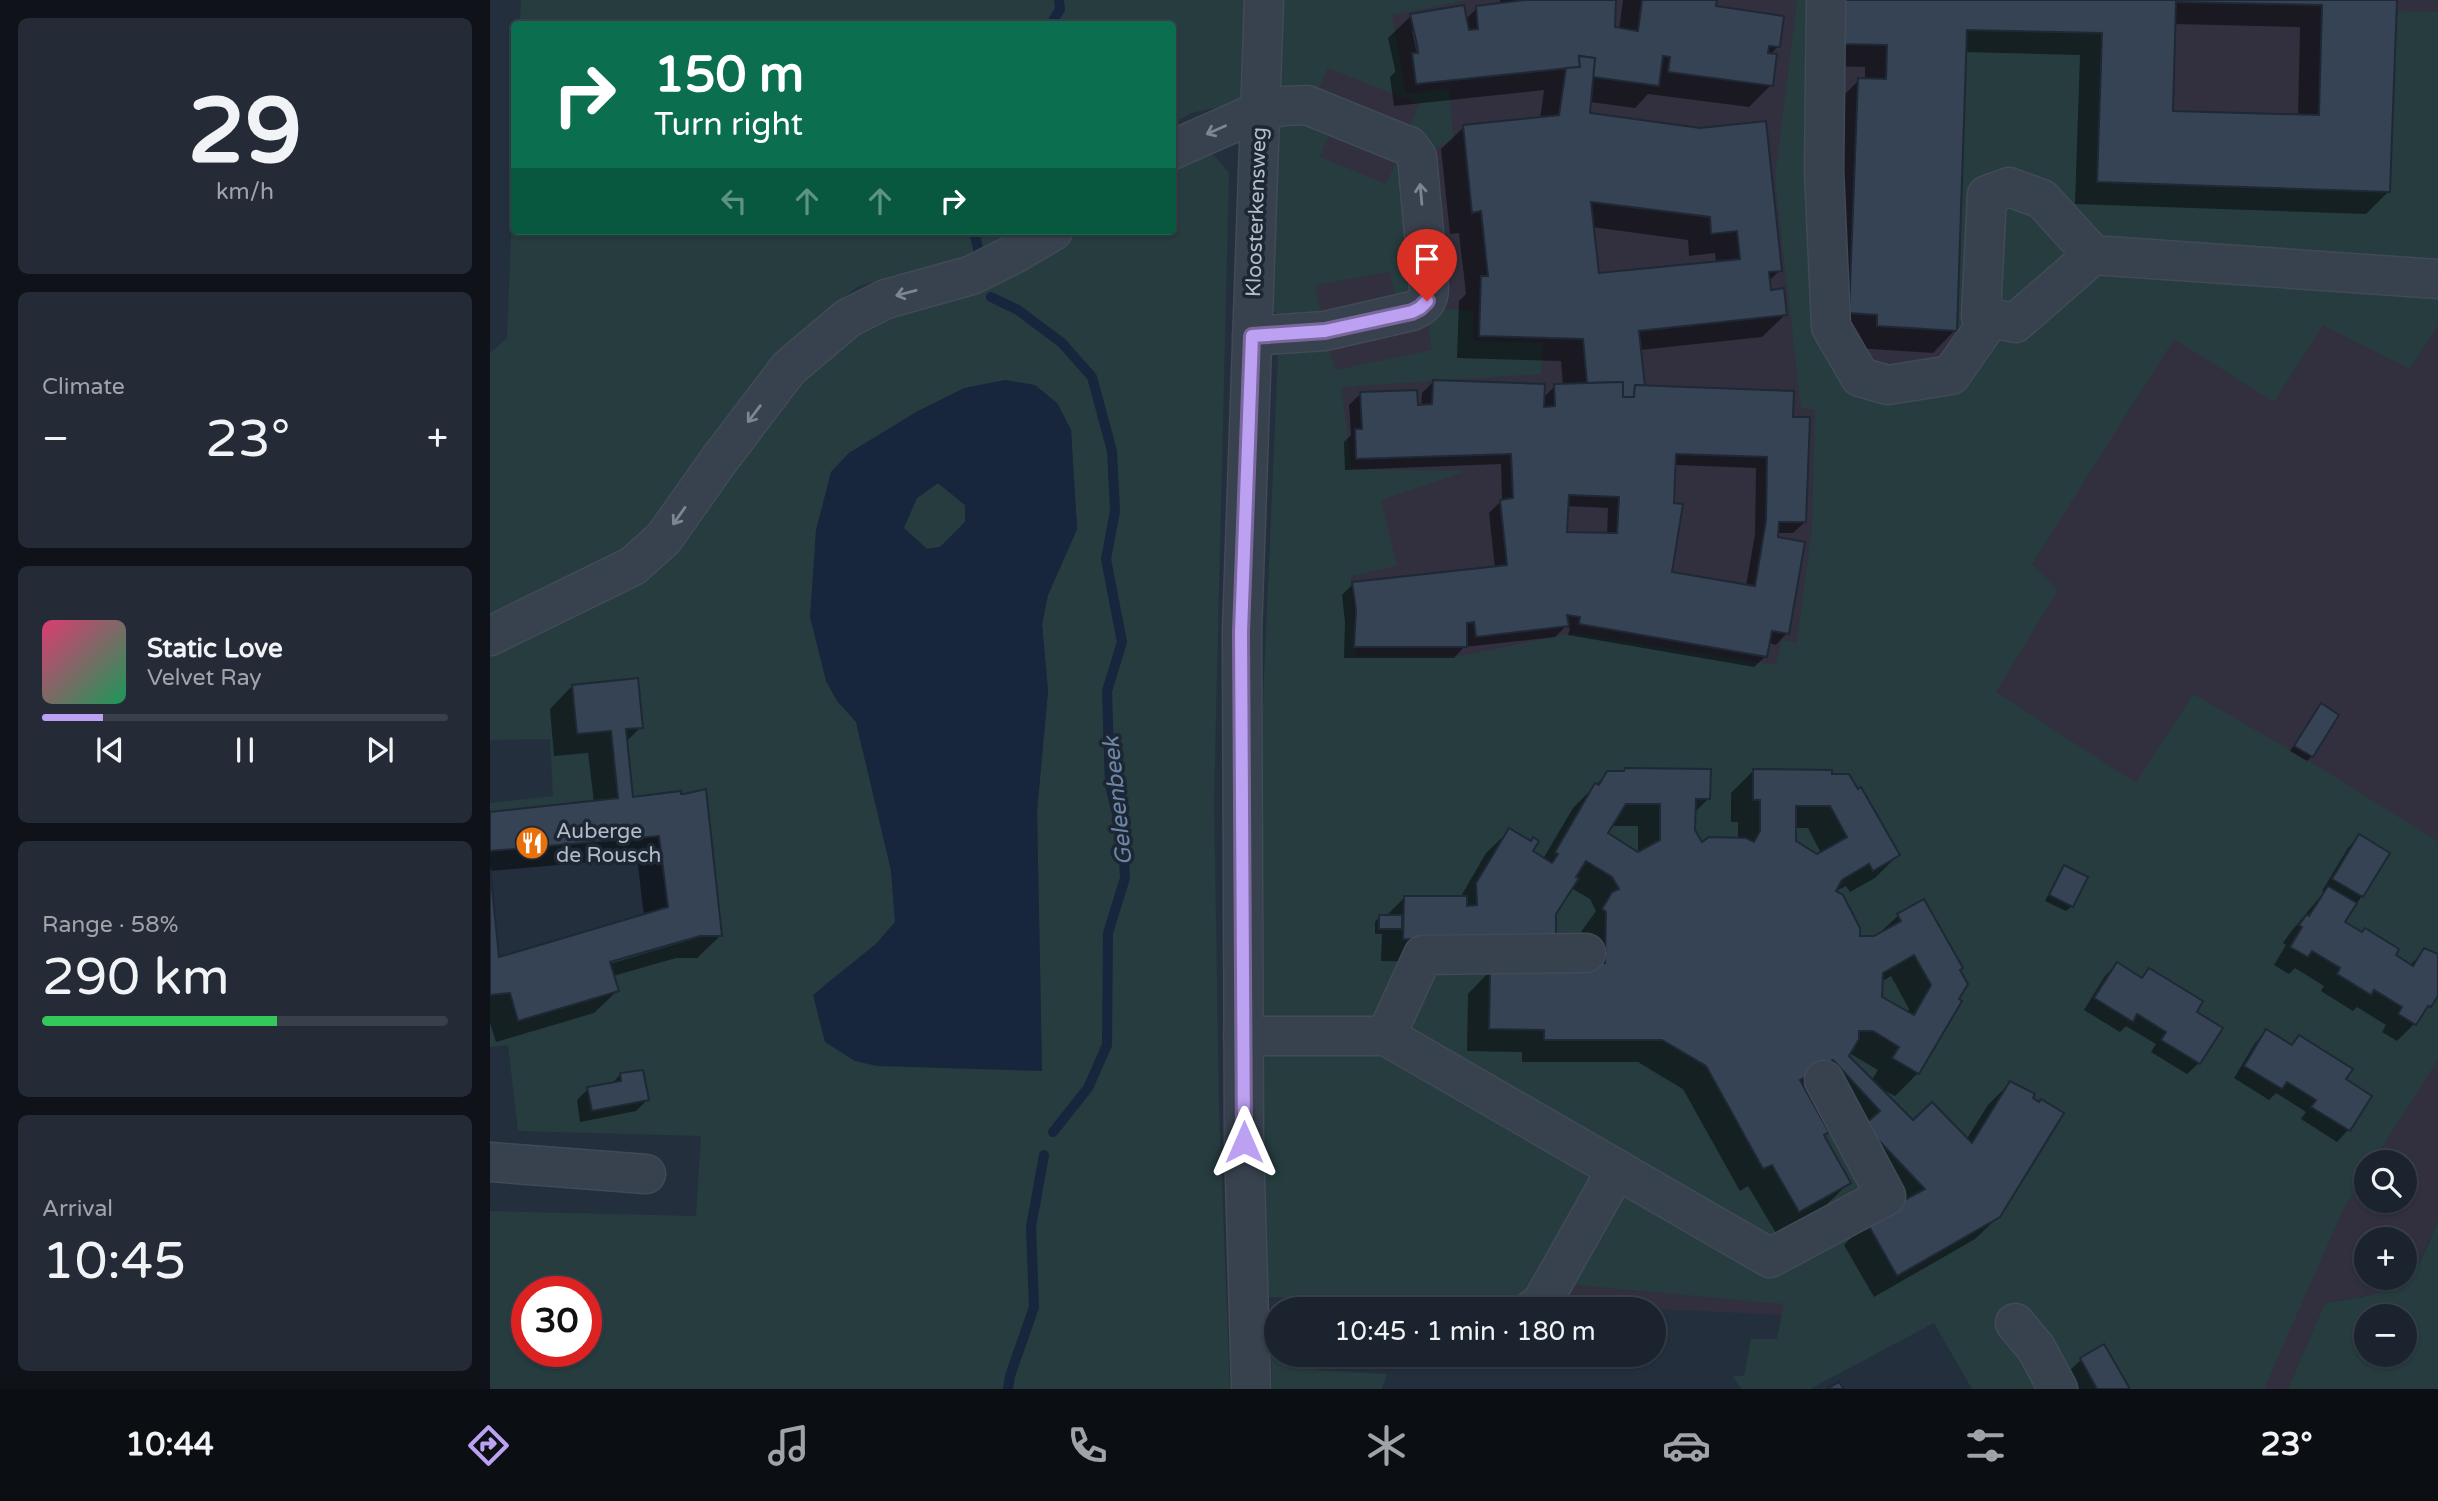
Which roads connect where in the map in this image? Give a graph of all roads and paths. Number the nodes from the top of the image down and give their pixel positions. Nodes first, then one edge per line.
1 (1264, 0) edge
2 (1826, 0) edge
3 (1260, 111) junction
4 (1176, 148) edge
5 (1046, 235) edge
6 (2093, 255) junction
7 (2438, 279) edge
8 (1991, 318) junction
9 (1252, 336) junction
10 (490, 636) edge
11 (1586, 953) dead end
12 (1243, 1036) junction
13 (1387, 1036) junction
14 (1824, 1080) dead end
15 (490, 1162) edge
16 (1617, 1169) junction
17 (646, 1174) dead end
18 (1545, 1297) edge
19 (1262, 1315) edge
20 (2015, 1323) dead end
21 (1251, 1389) edge
22 (2057, 1389) edge

1 - 3 street, Kloosterkensweg
2 - 8 street
3 -> 4 street
3 - 9 street, Kloosterkensweg
9 -> 3 street
5 -> 10 street
6 - 7 street
6 - 8 street
6 - 8 street
9 - 12 street, Kloosterkensweg
11 - 13 street
12 - 13 street
12 - 19 street, Kloosterkensweg
13 - 16 street
14 - 16 street
15 - 17 street
16 - 18 street
19 - 21 street, Kloosterkensweg
20 - 22 street

